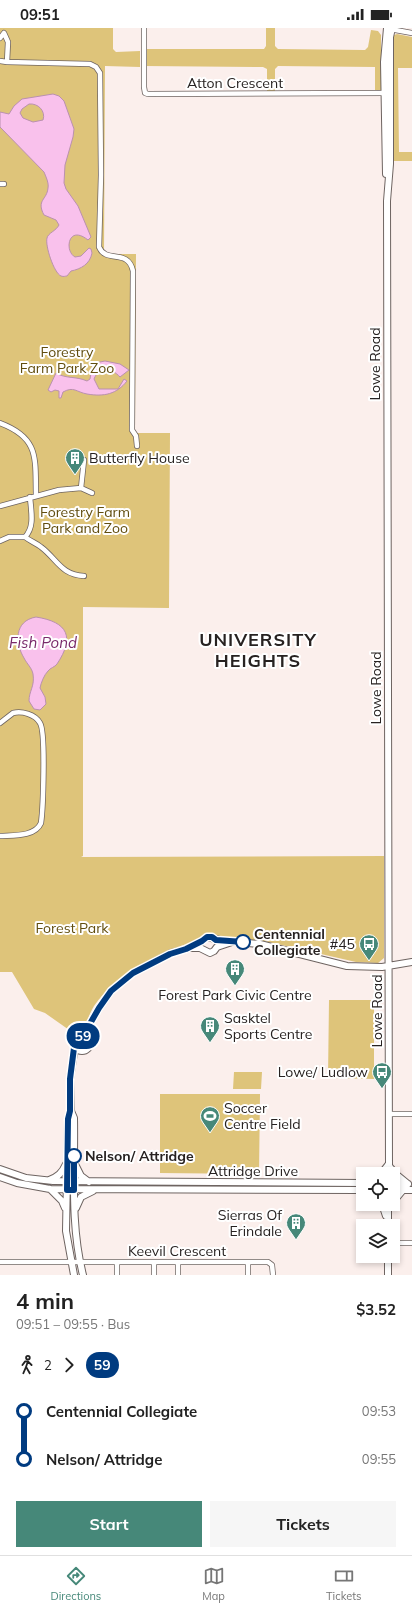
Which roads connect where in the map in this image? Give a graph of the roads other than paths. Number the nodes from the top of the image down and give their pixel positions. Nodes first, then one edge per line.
1 (144, 28) edge
2 (389, 28) edge
3 (0, 29) edge
4 (4, 33) junction
5 (412, 33) edge
6 (0, 38) edge
7 (0, 61) edge
8 (7, 62) junction
9 (388, 93) junction
10 (0, 423) edge
11 (137, 446) dead end
12 (84, 460) dead end
13 (80, 488) junction
14 (92, 493) dead end
15 (36, 495) junction
16 (30, 497) junction
17 (0, 506) edge
18 (24, 537) junction
19 (0, 541) edge
20 (84, 576) dead end
21 (0, 724) edge
22 (0, 836) edge
23 (216, 940) junction
24 (202, 941) junction
25 (232, 942) junction
26 (217, 947) junction
27 (186, 949) junction
28 (204, 951) junction
29 (412, 962) edge
30 (389, 966) junction
31 (85, 1037) junction
32 (74, 1046) junction
33 (83, 1051) junction
34 (72, 1067) junction
35 (389, 1114) junction
36 (412, 1114) edge
37 (71, 1156) junction
38 (388, 1165) joint
39 (0, 1169) edge
40 (0, 1177) edge
41 (45, 1181) junction
42 (67, 1182) junction
43 (74, 1182) junction
44 (90, 1183) junction
45 (356, 1183) edge
46 (410, 1184) edge
47 (50, 1189) junction
48 (67, 1190) junction
49 (74, 1190) junction
50 (96, 1190) junction
51 (356, 1190) edge
52 (402, 1190) joint
53 (412, 1190) edge
54 (400, 1193) edge
55 (67, 1210) junction
56 (75, 1211) junction
57 (400, 1243) edge
58 (412, 1243) edge
59 (0, 1262) edge
60 (71, 1262) junction
61 (79, 1262) junction
62 (117, 1262) junction
63 (154, 1262) junction
64 (178, 1262) junction
65 (248, 1262) junction
66 (388, 1263) edge
67 (74, 1275) edge
68 (83, 1275) edge
69 (117, 1275) edge
70 (154, 1275) edge
71 (178, 1275) edge
72 (248, 1275) edge
73 (273, 1275) edge
74 (388, 1275) edge

1 - 9 street, Atton Crescent
2 - 5 street
2 - 9 street, Lowe Road
3 - 4 street
4 - 6 street
4 - 8 street
7 - 8 street
8 - 11 street
9 - 30 street, Lowe Road
10 - 15 street
12 - 13 street
13 - 14 street
13 - 15 street
15 - 16 street
16 - 17 street
16 - 18 street
18 - 19 street
18 - 20 street
21 - 22 street
23 - 24 street
23 - 25 street
23 - 26 street
24 - 27 street
24 - 28 street
25 - 26 street
25 - 30 street
26 - 28 street
27 - 28 street
27 - 31 street
29 - 30 street
30 - 35 street, Lowe Road
31 - 32 street
31 - 33 street
32 - 33 street
32 - 34 street
33 - 34 street
34 - 37 street
35 - 36 street
35 - 38 street, Lowe Road
37 - 41 street
37 - 42 street
37 - 43 street
37 - 44 street
38 - 46 street
39 - 41 street, Attridge Drive
40 - 47 street, Attridge Drive
41 - 42 street, Attridge Drive
42 - 43 street, Attridge Drive
42 - 48 street
43 - 44 street, Attridge Drive
43 - 49 street
44 - 45 street, Attridge Drive
47 - 48 street, Attridge Drive
47 - 55 street
48 - 49 street, Attridge Drive
48 - 55 street
49 - 50 street, Attridge Drive
49 - 56 street
50 - 51 street, Attridge Drive
50 - 56 street
52 - 53 street
52 - 54 street
55 - 60 street
56 - 61 street
57 - 58 street
59 - 60 street, Keevil Crescent
60 - 61 street, Keevil Crescent
60 - 67 street
61 - 62 street, Keevil Crescent
61 - 68 street
62 - 63 street, Keevil Crescent
62 - 69 street
63 - 64 street, Keevil Crescent
63 - 70 street
64 - 65 street, Keevil Crescent
64 - 71 street
65 - 72 street
65 - 73 street, Keevil Crescent
66 - 74 street

